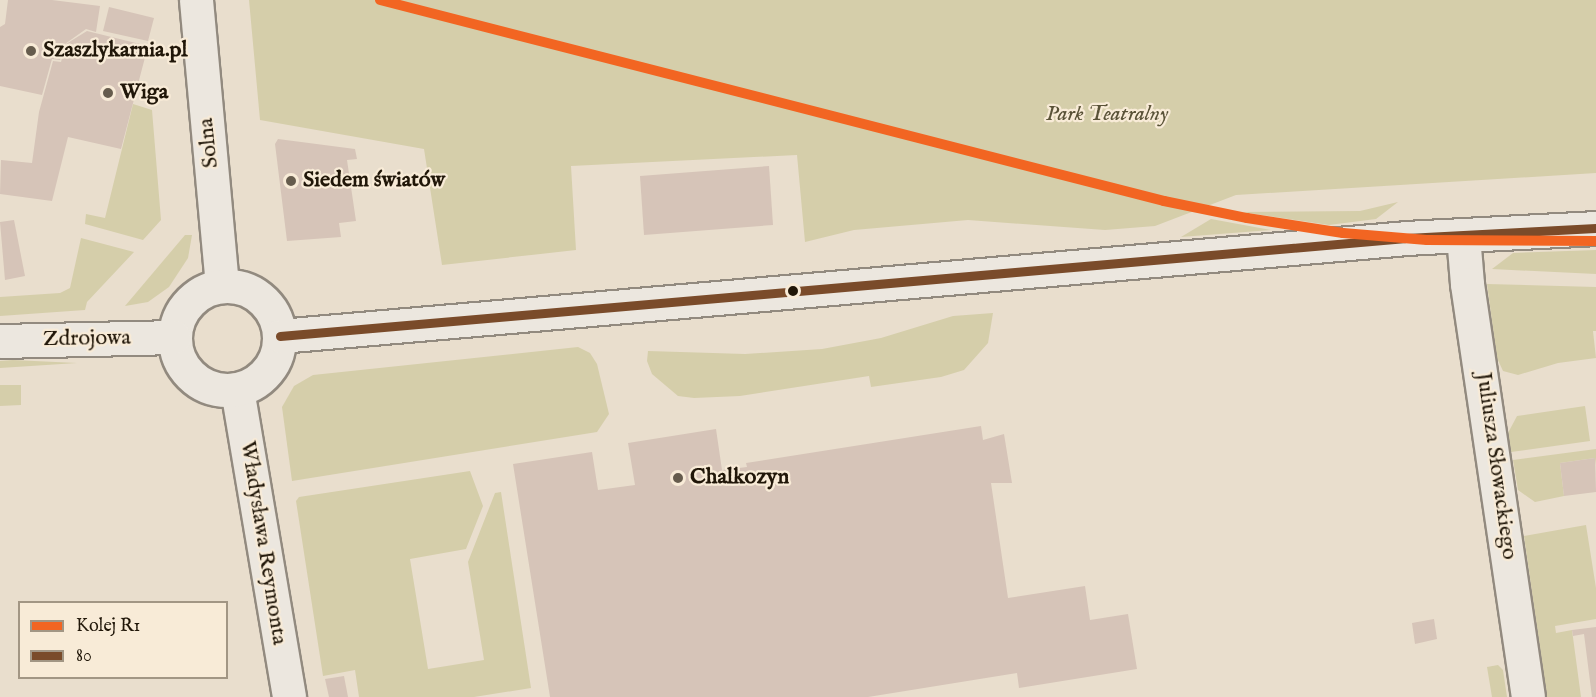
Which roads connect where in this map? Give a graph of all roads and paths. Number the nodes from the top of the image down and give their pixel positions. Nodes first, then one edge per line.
1 (196, 0) edge
2 (1596, 228) edge
3 (1463, 235) junction
4 (222, 285) junction
5 (280, 336) junction
6 (174, 337) junction
7 (0, 341) edge
8 (237, 389) junction
9 (289, 697) edge
10 (1528, 697) edge

1 - 4 street, Solna
2 - 3 street
3 - 5 street
3 - 10 street, Juliusza Słowackiego
4 - 5 street
4 - 6 street
5 - 8 street
6 - 7 street, Zdrojowa
6 - 8 street
8 - 9 street, Władysława Reymonta

